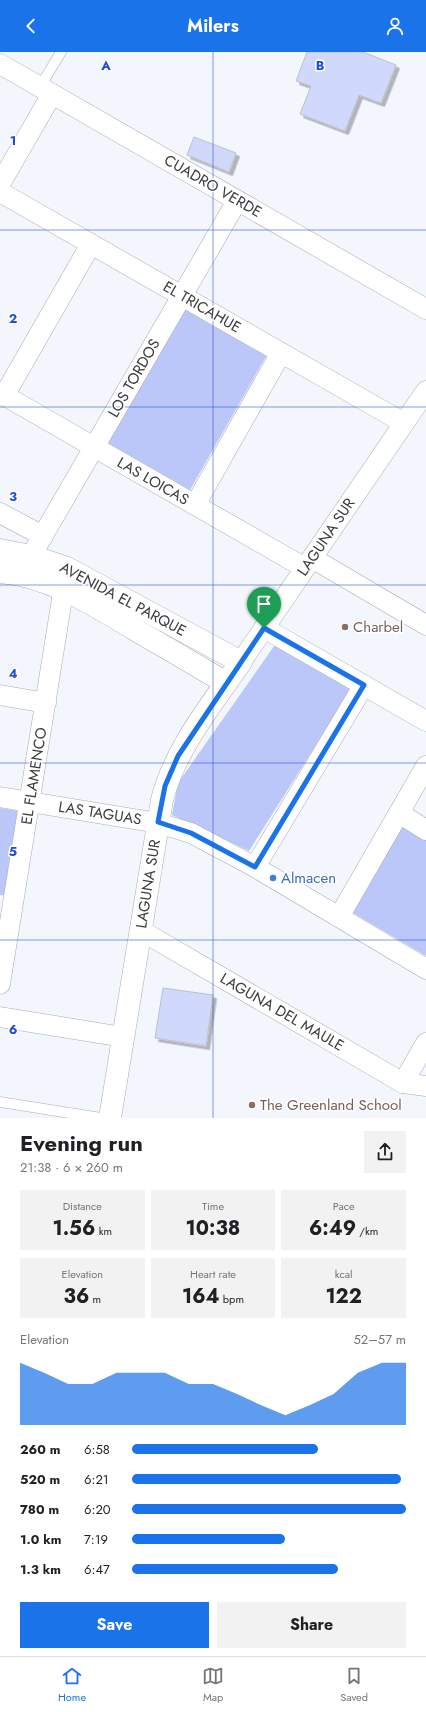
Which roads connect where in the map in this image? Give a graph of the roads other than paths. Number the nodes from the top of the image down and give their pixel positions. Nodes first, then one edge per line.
1 (61, 52) edge
2 (0, 64) edge
3 (46, 90) junction
4 (0, 184) edge
5 (0, 192) edge
6 (237, 201) junction
7 (91, 244) junction
8 (182, 296) junction
9 (426, 309) edge
10 (281, 353) junction
11 (426, 391) edge
12 (2, 395) edge
13 (404, 423) junction
14 (94, 447) junction
15 (196, 505) junction
16 (0, 513) edge
17 (42, 536) junction
18 (0, 550) edge
19 (31, 556) junction
20 (309, 563) junction
21 (67, 568) junction
22 (0, 572) edge
23 (64, 590) junction
24 (426, 625) edge
25 (264, 628) junction
26 (241, 662) junction
27 (226, 682) junction
28 (364, 685) junction
29 (0, 695) edge
30 (46, 703) junction
31 (426, 721) edge
32 (426, 766) edge
33 (0, 797) edge
34 (30, 802) junction
35 (398, 813) junction
36 (158, 822) junction
37 (426, 830) edge
38 (255, 867) junction
39 (7, 903) edge
40 (338, 917) junction
41 (140, 930) junction
42 (426, 969) edge
43 (0, 984) edge
44 (0, 1017) edge
45 (123, 1037) junction
46 (426, 1043) edge
47 (403, 1083) junction
48 (426, 1086) edge
49 (0, 1102) edge
50 (101, 1118) edge
51 (110, 1118) edge

1 - 3 lane
2 - 3 street, CUADRO VERDE
3 - 4 street
3 - 6 street, CUADRO VERDE
5 - 7 street, EL TRICAHUE
6 - 8 street, LOS TORDOS
6 - 9 street, CUADRO VERDE
7 - 8 street, EL TRICAHUE
7 - 12 street
8 - 10 street, EL TRICAHUE
8 - 14 street, LOS TORDOS
10 - 13 street, EL TRICAHUE
10 - 15 street
11 - 13 street, LAGUNA SUR
12 - 14 street, LAS LOICAS
13 - 20 street, LAGUNA SUR
14 - 15 street, LAS LOICAS
14 - 17 street, LOS TORDOS
15 - 20 street, LAS LOICAS
16 - 17 street
17 - 19 street, LOS TORDOS
18 - 19 street, AVENIDA EL PARQUE
19 - 21 street, AVENIDA EL PARQUE
20 - 24 street, LAS LOICAS
20 - 25 street, LAGUNA SUR
21 - 23 street, EL FLAMENCO
21 - 26 street, AVENIDA EL PARQUE
22 - 23 street, AVENIDA EL PARQUE
23 - 27 street, AVENIDA EL PARQUE
23 - 30 street, EL FLAMENCO
25 - 26 street, LAGUNA SUR
25 - 28 street
26 - 27 street, LAGUNA SUR
27 - 36 street, LAGUNA SUR
28 - 31 street
28 - 38 street
29 - 30 street
30 - 34 street, EL FLAMENCO
32 - 35 street
33 - 34 street, LAS TAGUAS
34 - 36 street, LAS TAGUAS
34 - 39 street, EL FLAMENCO
35 - 37 street
35 - 40 street
36 - 38 street, LAS TAGUAS
36 - 41 street, LAGUNA SUR
38 - 40 street, LAS TAGUAS
39 - 43 street, EL FLAMENCO
40 - 42 street, LAS TAGUAS
41 - 45 street, LAGUNA SUR
41 - 47 street, LAGUNA DEL MAULE
44 - 45 street
45 - 51 street, LAGUNA SUR
46 - 47 street
47 - 48 street, LAGUNA DEL MAULE
49 - 50 lane

